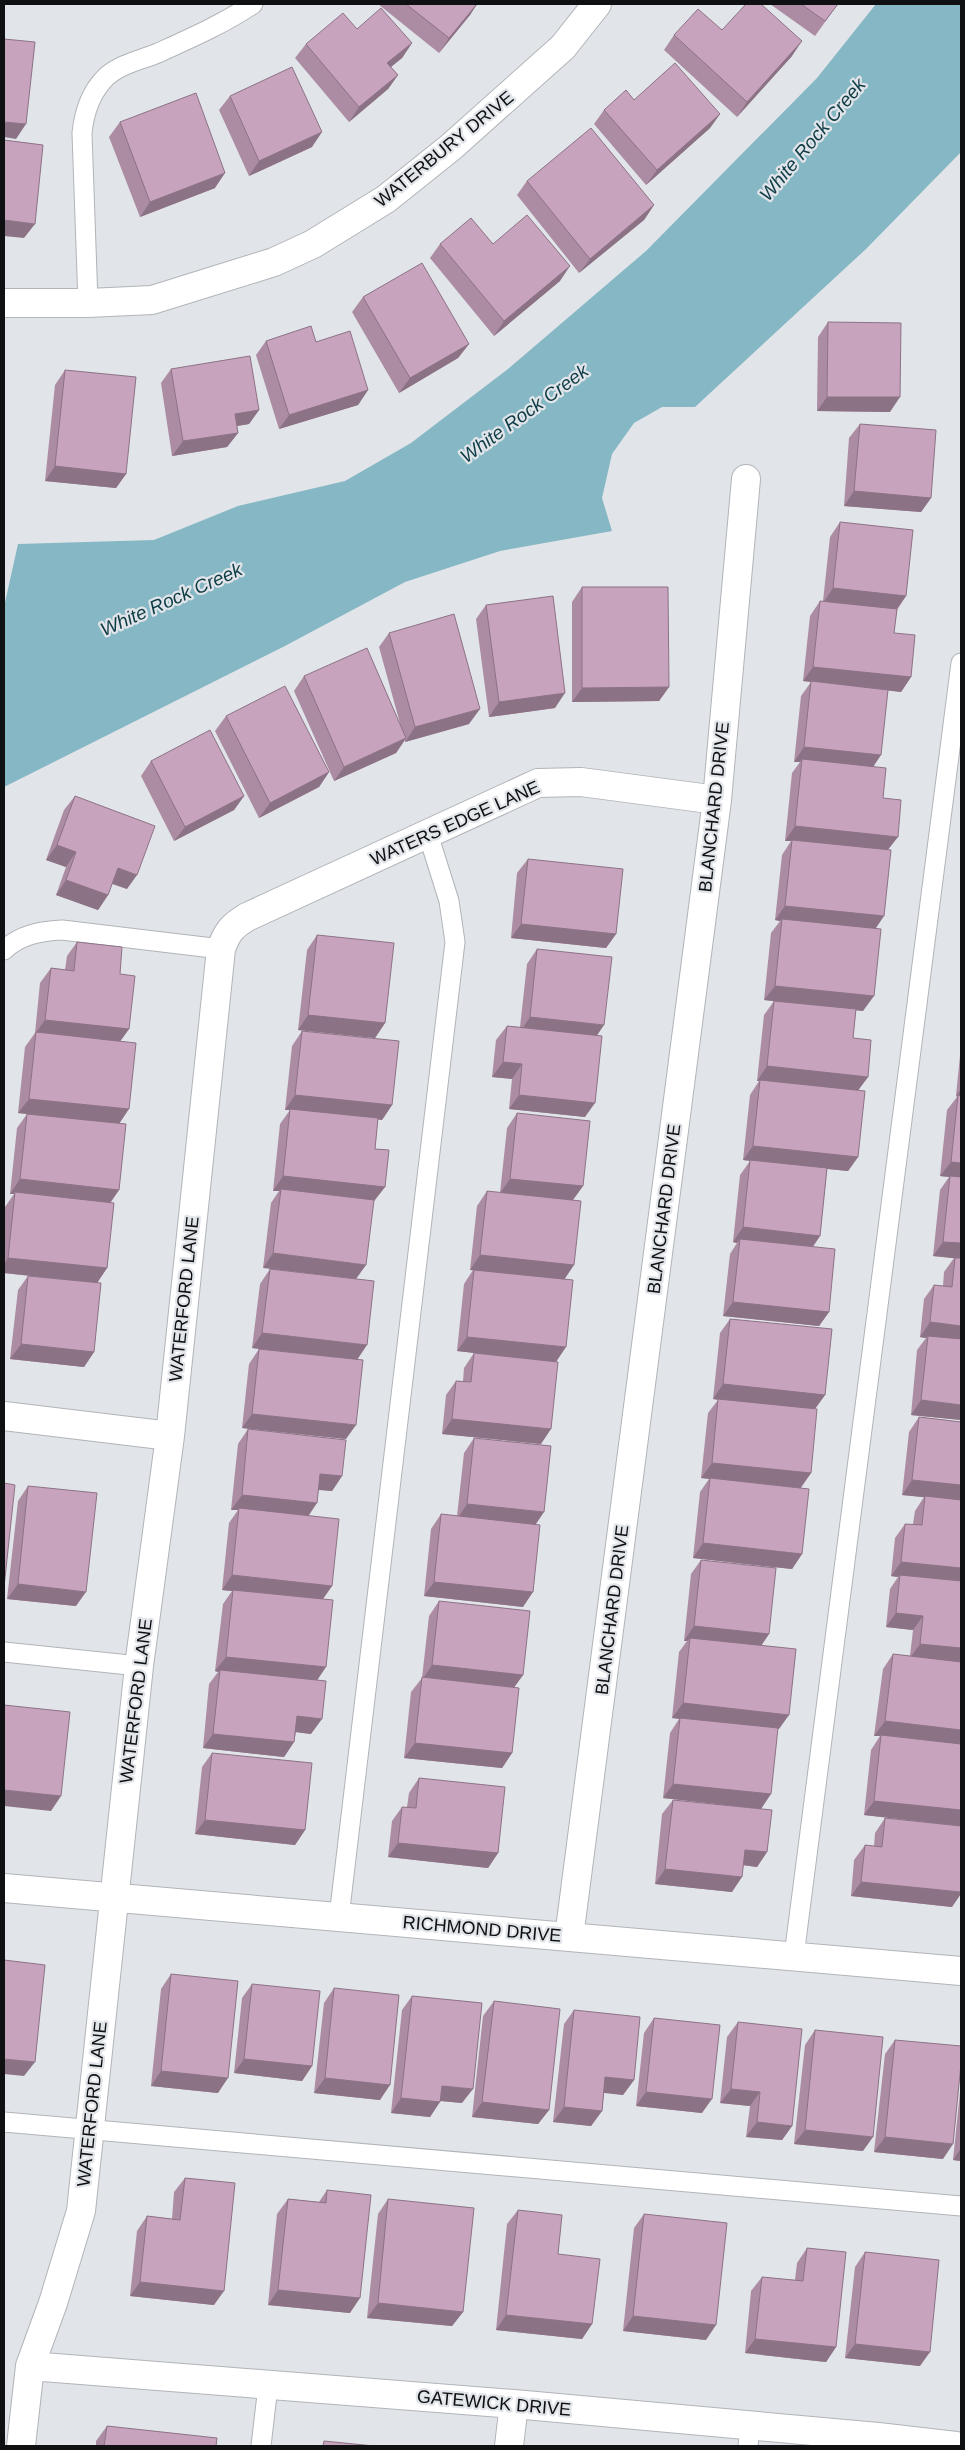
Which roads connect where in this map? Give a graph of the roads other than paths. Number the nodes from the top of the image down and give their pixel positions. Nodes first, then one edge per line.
1 (253, 4) edge
2 (597, 4) edge
3 (4, 302) edge
4 (88, 303) junction
5 (746, 479) dead end
6 (961, 663) edge
7 (717, 800) junction
8 (428, 834) junction
9 (221, 949) junction
10 (4, 950) edge
11 (4, 1416) edge
12 (170, 1436) junction
13 (4, 1652) edge
14 (140, 1666) junction
15 (4, 1888) edge
16 (114, 1897) junction
17 (339, 1917) junction
18 (569, 1937) junction
19 (794, 1956) junction
20 (961, 1971) edge
21 (4, 2122) edge
22 (91, 2130) junction
23 (961, 2206) edge
24 (30, 2366) junction
25 (268, 2386) junction
26 (514, 2404) junction
27 (749, 2436) edge
28 (21, 2446) edge
29 (261, 2446) edge
30 (509, 2446) edge
31 (956, 2446) edge

1 - 4 lane
2 - 4 street, WATERBURY DRIVE
3 - 4 street, WATERBURY DRIVE
5 - 7 street, BLANCHARD DRIVE
6 - 19 lane
7 - 8 street, WATERS EDGE LANE
7 - 18 street, BLANCHARD DRIVE
8 - 9 street, WATERS EDGE LANE
8 - 17 lane
9 - 10 lane
9 - 12 street, WATERFORD LANE
11 - 12 street
12 - 14 street, WATERFORD LANE
13 - 14 lane
14 - 16 street, WATERFORD LANE
15 - 16 street, RICHMOND DRIVE
16 - 17 street, RICHMOND DRIVE
16 - 22 street, WATERFORD LANE
17 - 18 street, RICHMOND DRIVE
18 - 19 street, RICHMOND DRIVE
19 - 20 street, RICHMOND DRIVE
21 - 22 lane
22 - 23 lane
22 - 24 street, WATERFORD LANE
24 - 25 street, GATEWICK DRIVE
24 - 28 street, WATERFORD LANE
25 - 26 street, GATEWICK DRIVE
25 - 29 lane
26 - 27 street, GATEWICK DRIVE
26 - 30 street
27 - 31 street, GATEWICK DRIVE

